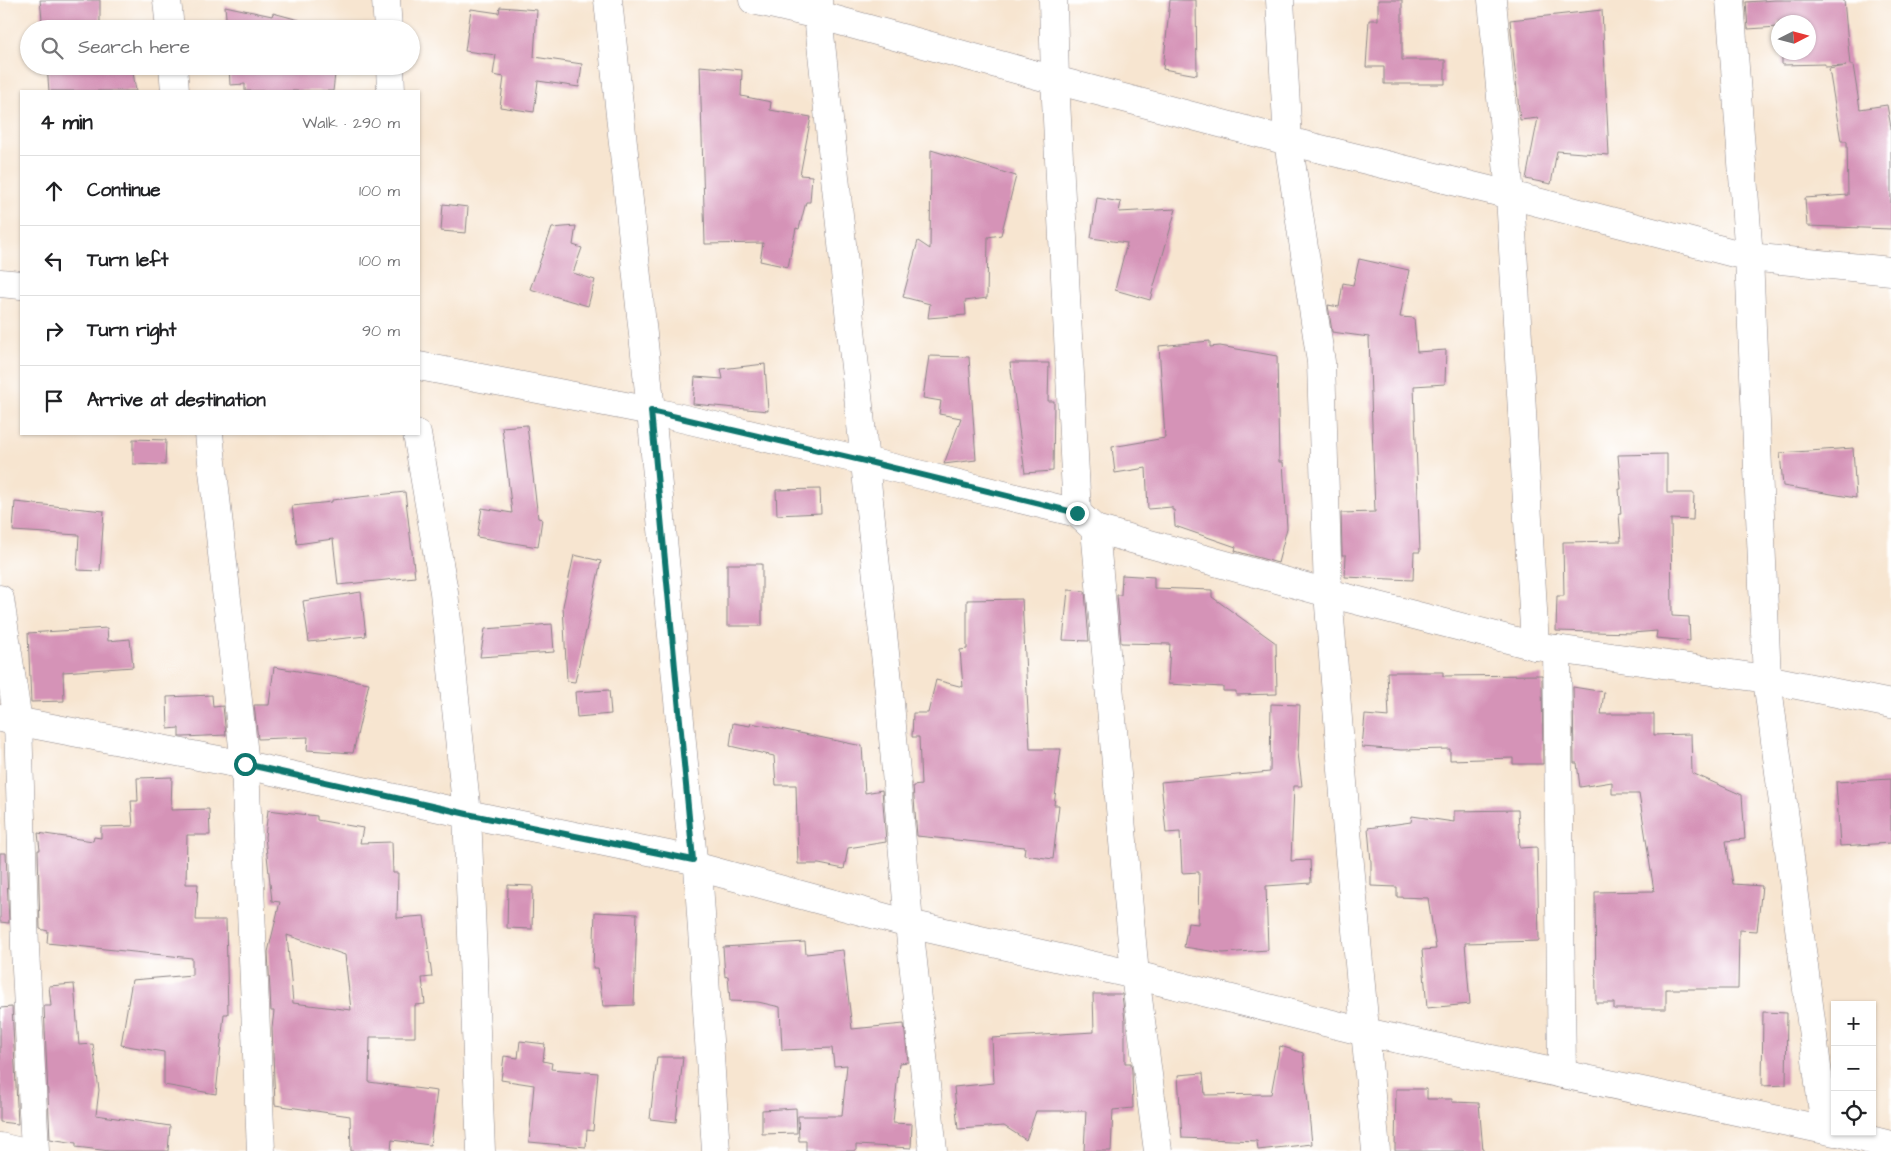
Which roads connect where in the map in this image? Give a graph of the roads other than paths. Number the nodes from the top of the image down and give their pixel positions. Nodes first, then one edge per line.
1 (167, 0) edge
2 (386, 0) edge
3 (608, 0) edge
4 (754, 0) edge
5 (1053, 0) edge
6 (1280, 0) edge
7 (1492, 0) edge
8 (1730, 0) edge
9 (818, 8) edge
10 (169, 20) edge
11 (387, 20) edge
12 (174, 75) edge
13 (390, 75) edge
14 (1055, 80) junction
15 (175, 90) edge
16 (391, 90) edge
17 (1288, 141) junction
18 (1510, 195) junction
19 (1749, 257) junction
20 (1891, 271) edge
21 (0, 283) edge
22 (20, 285) edge
23 (420, 366) edge
24 (651, 411) junction
25 (208, 435) edge
26 (417, 435) edge
27 (865, 461) junction
28 (1086, 521) junction
29 (1328, 593) junction
30 (0, 599) edge
31 (1546, 647) junction
32 (1767, 679) junction
33 (1891, 704) edge
34 (9, 720) edge
35 (245, 764) junction
36 (467, 814) junction
37 (695, 863) junction
38 (909, 924) junction
39 (1135, 975) junction
40 (1365, 1032) junction
41 (1562, 1074) junction
42 (1831, 1117) edge
43 (1831, 1131) edge
44 (1854, 1136) edge
45 (1891, 1145) edge
46 (0, 1147) edge
47 (17, 1151) edge
48 (35, 1151) edge
49 (261, 1151) edge
50 (481, 1151) edge
51 (716, 1151) edge
52 (932, 1151) edge
53 (1158, 1151) edge
54 (1376, 1151) edge

1 - 10 street
2 - 11 street
3 - 24 street
4 - 9 street
5 - 14 street
6 - 17 street
7 - 18 street
8 - 19 street
9 - 14 street
9 - 27 street
12 - 15 street
13 - 16 street
14 - 17 street
14 - 28 street
17 - 18 street
17 - 29 street
18 - 19 street
18 - 31 street
19 - 20 street
19 - 32 street
21 - 22 street
23 - 24 street
24 - 27 street
24 - 37 street
25 - 35 street
26 - 36 street
27 - 28 street
27 - 38 street
28 - 29 street
28 - 39 street
29 - 31 street
29 - 40 street
30 - 34 street
31 - 32 street
31 - 41 street
32 - 33 street
32 - 42 street
34 - 35 street
34 - 48 street
35 - 36 street
35 - 49 street
36 - 37 street
36 - 50 street
37 - 38 street
37 - 51 street
38 - 39 street
38 - 52 street
39 - 40 street
39 - 53 street
40 - 41 street
40 - 54 street
41 - 43 street
44 - 45 street
46 - 47 street

